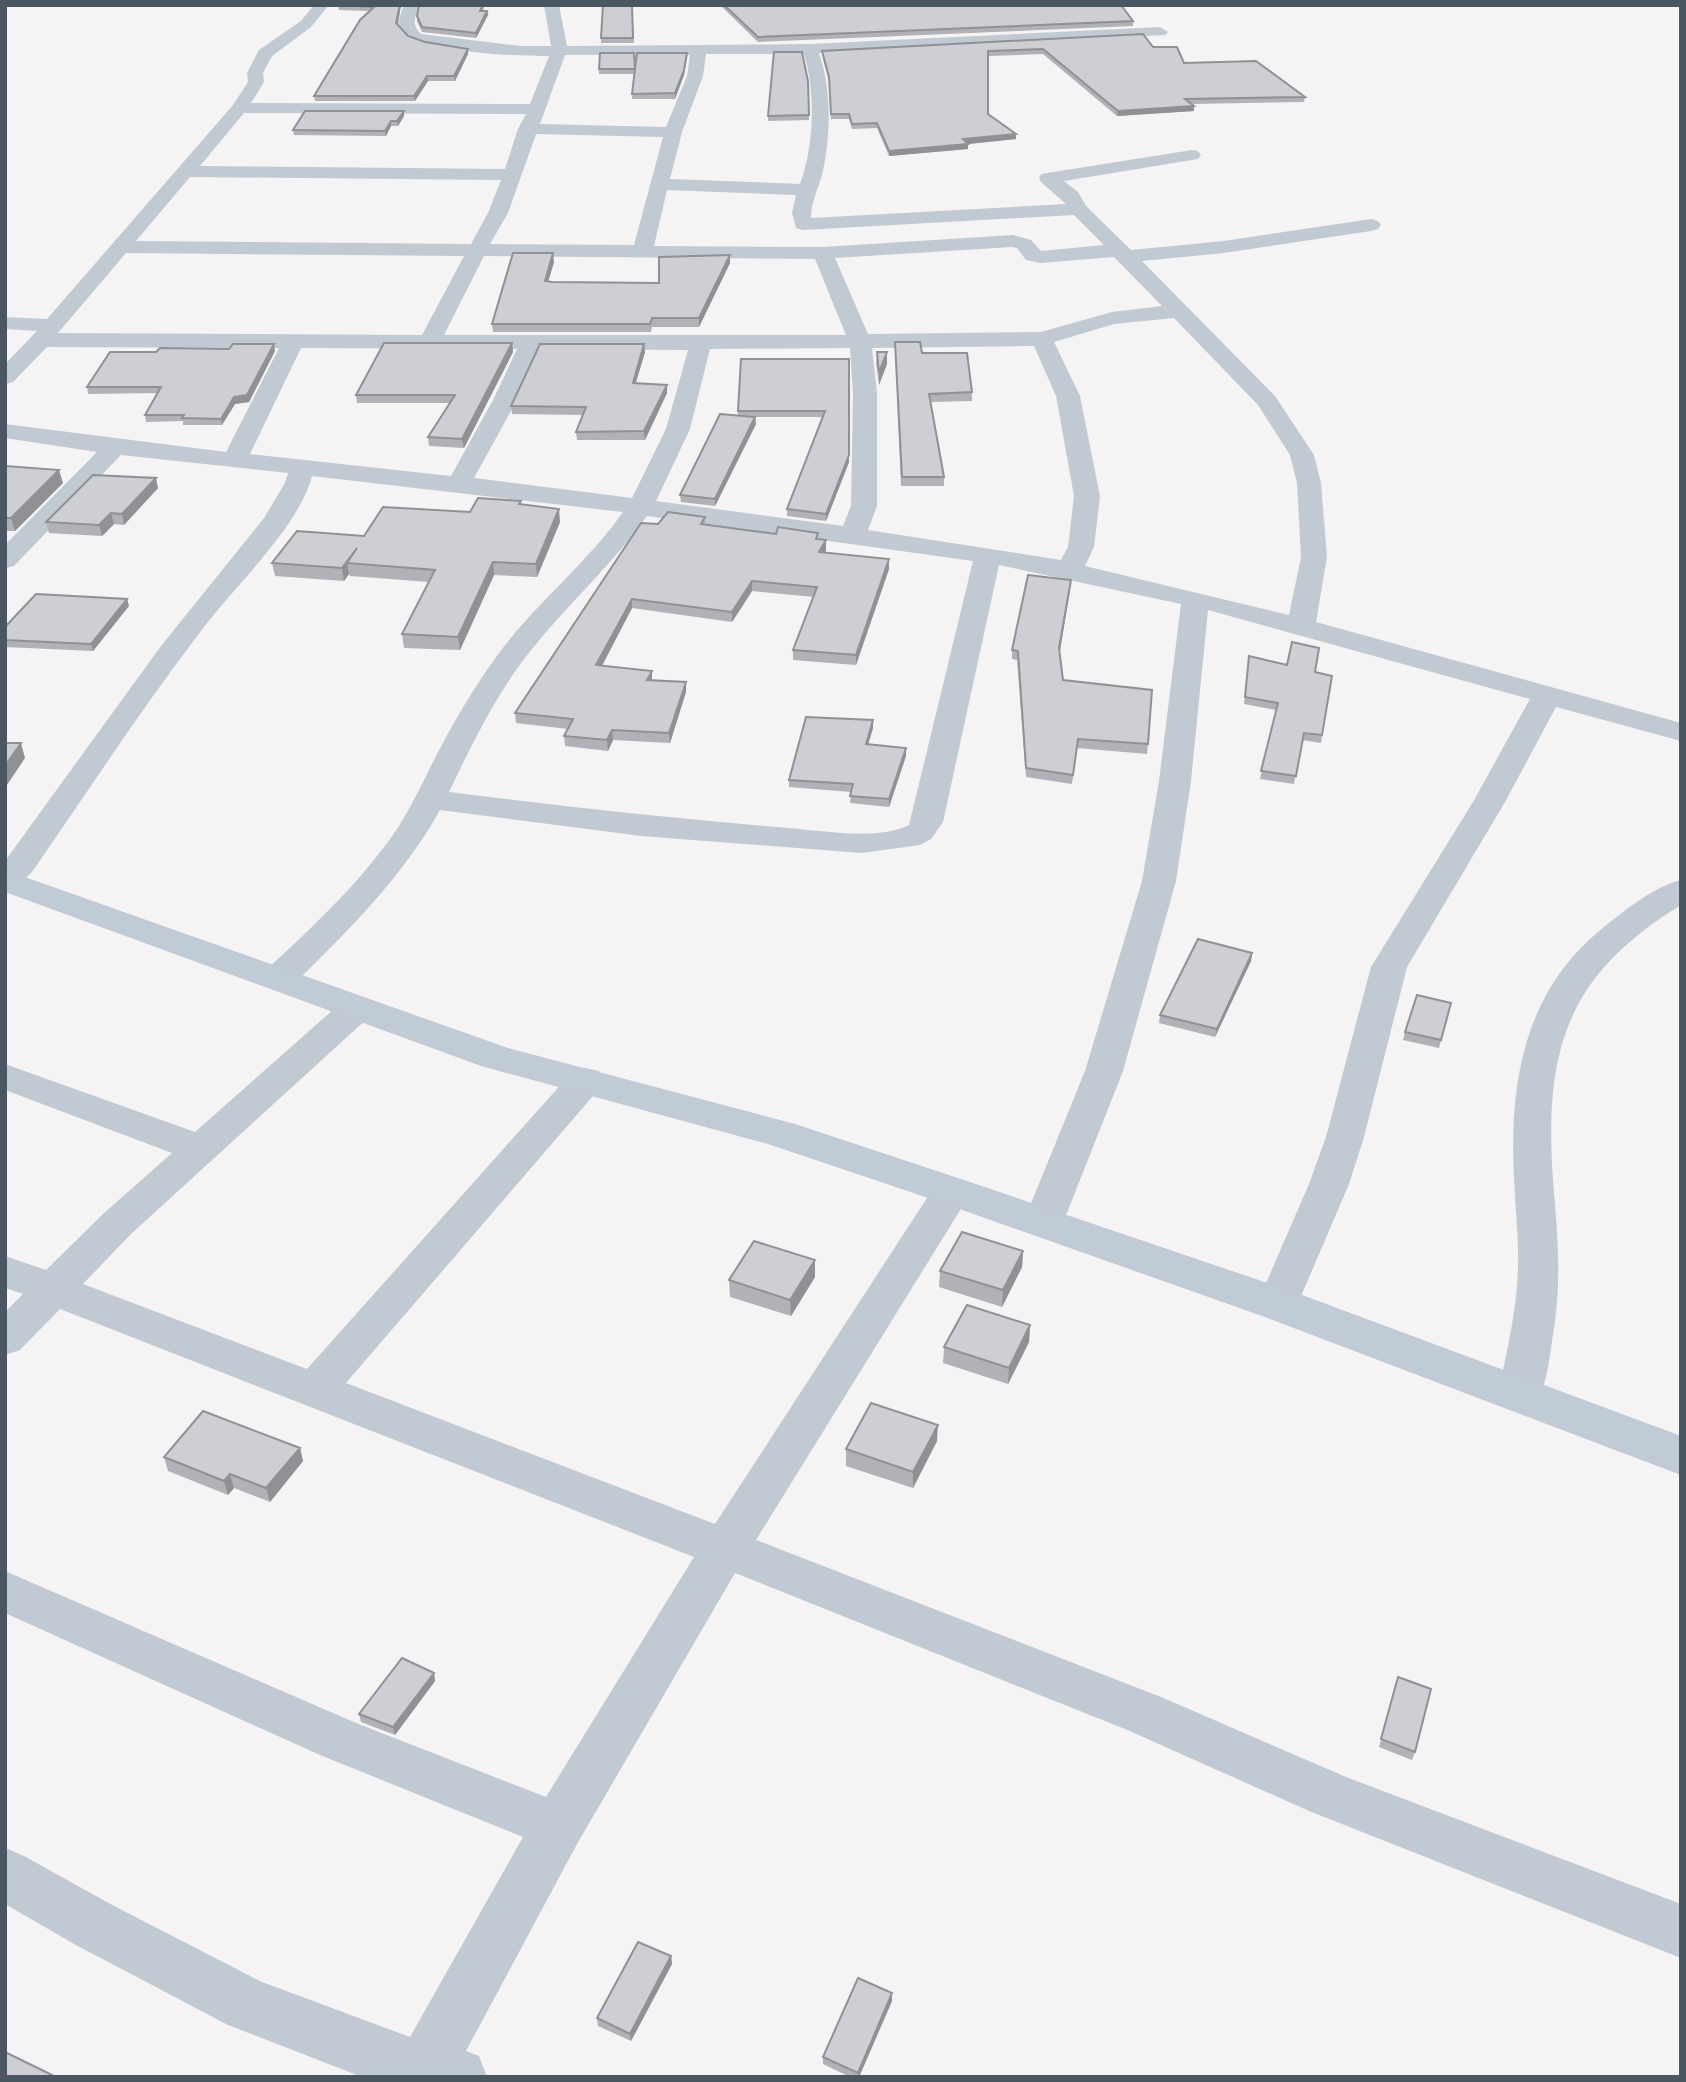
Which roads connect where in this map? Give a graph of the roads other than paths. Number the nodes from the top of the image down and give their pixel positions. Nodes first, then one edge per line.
1 (322, 5) edge
2 (412, 5) edge
3 (551, 5) edge
4 (1016, 24) edge
5 (1160, 32) dead end
6 (559, 47) junction
7 (810, 49) junction
8 (699, 51) junction
9 (239, 108) junction
10 (535, 109) junction
11 (527, 130) junction
12 (673, 132) junction
13 (1192, 155) dead end
14 (185, 171) junction
15 (510, 175) junction
16 (662, 184) junction
17 (806, 190) junction
18 (1079, 209) junction
19 (1371, 225) dead end
20 (121, 247) junction
21 (477, 250) junction
22 (642, 252) junction
23 (823, 253) junction
24 (1123, 254) junction
25 (1177, 312) junction
26 (5, 323) edge
27 (47, 333) junction
28 (1042, 339) junction
29 (293, 341) junction
30 (430, 341) junction
31 (531, 342) junction
32 (860, 342) junction
33 (700, 343) junction
34 (5, 377) edge
35 (5, 431) edge
36 (115, 447) junction
37 (236, 459) junction
38 (302, 467) junction
39 (458, 484) junction
40 (638, 507) junction
41 (853, 535) junction
42 (988, 555) junction
43 (5, 560) edge
44 (1069, 570) junction
45 (1195, 600) junction
46 (1301, 626) junction
47 (1547, 696) junction
48 (1681, 732) edge
49 (431, 799) junction
50 (5, 880) edge
51 (1681, 890) edge
52 (279, 978) junction
53 (355, 1009) junction
54 (5, 1076) edge
55 (586, 1080) junction
56 (198, 1148) junction
57 (952, 1191) junction
58 (1043, 1223) junction
59 (5, 1271) edge
60 (51, 1290) junction
61 (1278, 1304) junction
62 (5, 1339) edge
63 (314, 1390) junction
64 (1520, 1393) junction
65 (1681, 1456) edge
66 (724, 1550) junction
67 (5, 1591) edge
68 (558, 1826) junction
69 (5, 1874) edge
70 (1681, 1931) edge
71 (434, 2075) edge

1 - 9 street
2 - 6 street
3 - 6 street
4 - 6 street
5 - 7 street
6 - 8 street
6 - 10 street
7 - 8 street
7 - 17 street
8 - 12 street
9 - 10 street
9 - 14 street
10 - 11 street
11 - 12 street
11 - 15 street
12 - 16 street
13 - 18 street
14 - 15 street
14 - 20 street
15 - 21 street
16 - 17 street
16 - 22 street
17 - 18 street
18 - 24 street
19 - 24 street
20 - 21 street
20 - 27 street
21 - 22 street
21 - 30 street
22 - 23 street
23 - 24 street
23 - 32 street
24 - 25 street
25 - 28 street
25 - 46 street
26 - 27 street
27 - 29 street
27 - 34 street
28 - 32 street
28 - 44 street
29 - 30 street
29 - 37 street
30 - 31 street
31 - 33 street
31 - 39 street
32 - 33 street
32 - 41 street
33 - 40 street
35 - 36 street
36 - 37 street
36 - 43 street
37 - 38 street
38 - 39 street
38 - 50 street
39 - 40 street
40 - 41 street
40 - 49 street
41 - 42 street
42 - 44 street
42 - 49 street
44 - 45 street
45 - 46 street
45 - 58 street
46 - 47 street
47 - 48 street
47 - 61 street
49 - 52 street
50 - 52 street
51 - 64 street
52 - 53 street
53 - 55 street
53 - 56 street
54 - 56 street
55 - 57 street
55 - 63 street
56 - 60 street
57 - 58 street
57 - 66 street
58 - 61 street
59 - 60 street
60 - 62 street
60 - 63 street
61 - 64 street
63 - 66 street
64 - 65 street
66 - 68 street
66 - 70 street
67 - 68 street
68 - 71 street
69 - 71 street

